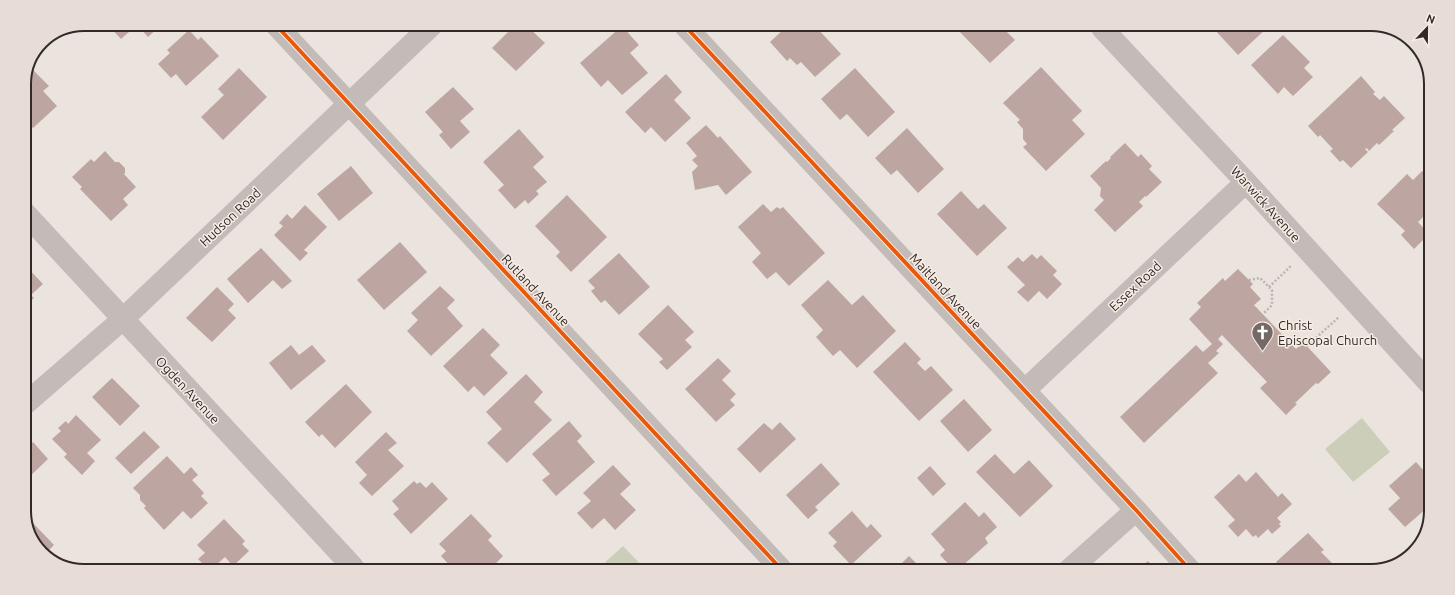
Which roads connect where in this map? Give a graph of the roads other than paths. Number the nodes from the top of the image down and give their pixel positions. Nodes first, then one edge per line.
1 (282, 31) edge
2 (426, 31) edge
3 (690, 31) edge
4 (1105, 31) edge
5 (349, 104) junction
6 (1246, 182) junction
7 (31, 220) edge
8 (123, 319) junction
9 (1424, 378) edge
10 (1025, 390) junction
11 (31, 399) edge
12 (1136, 510) junction
13 (349, 564) edge
14 (777, 564) edge
15 (1075, 564) edge
16 (1185, 564) edge

1 - 5 street, Rutland Avenue
2 - 5 street, Hudson Road
3 - 10 street, Maitland Avenue
4 - 6 street, Warwick Avenue
5 - 8 street, Hudson Road
5 - 14 street, Rutland Avenue
6 - 9 street, Warwick Avenue
6 - 10 street, Essex Road
7 - 8 street, Ogden Avenue
8 - 11 street, Hudson Road
8 - 13 street, Ogden Avenue
10 - 12 street, Maitland Avenue
12 - 15 street
12 - 16 street, Maitland Avenue

